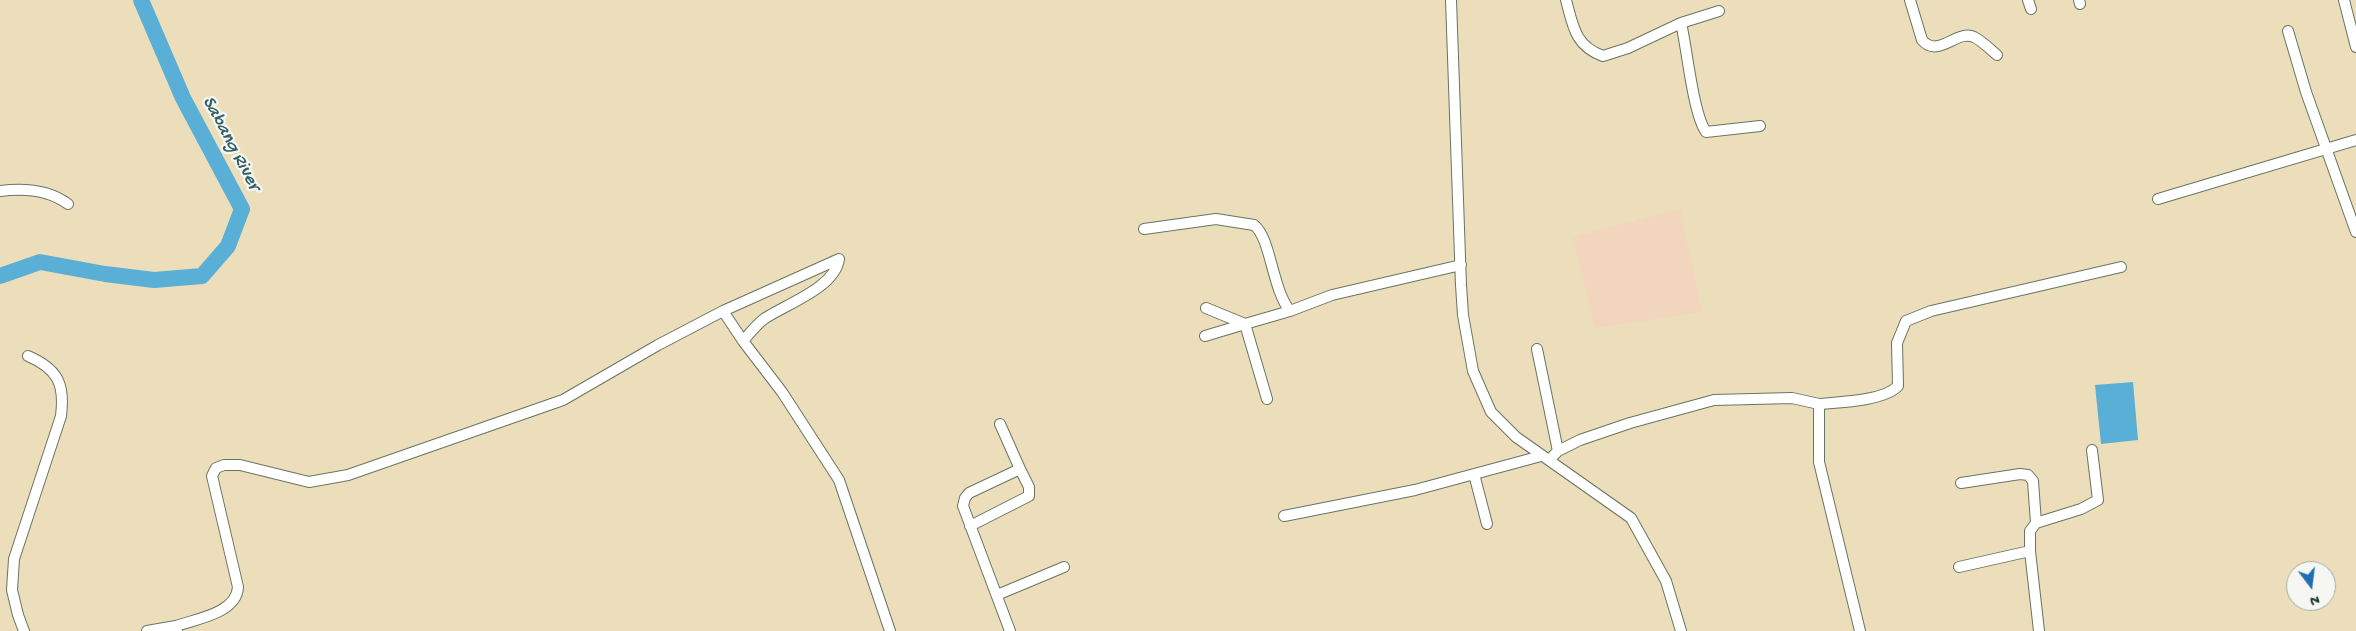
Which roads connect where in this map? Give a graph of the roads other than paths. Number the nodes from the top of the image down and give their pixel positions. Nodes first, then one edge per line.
1 (1451, 0) edge
2 (1566, 0) edge
3 (1910, 0) edge
4 (2344, 0) edge
5 (1719, 11) dead end
6 (1681, 23) junction
7 (2288, 31) dead end
8 (2356, 47) edge
9 (1997, 55) dead end
10 (1760, 126) dead end
11 (2356, 140) edge
12 (2328, 149) junction
13 (0, 191) edge
14 (2158, 199) dead end
15 (68, 204) dead end
16 (1144, 229) dead end
17 (2356, 232) edge
18 (1461, 265) junction
19 (2121, 267) dead end
20 (1206, 308) dead end
21 (723, 311) junction
22 (1290, 311) junction
23 (1245, 324) junction
24 (1205, 336) dead end
25 (742, 341) junction
26 (1537, 349) dead end
27 (28, 356) dead end
28 (1267, 399) dead end
29 (1819, 404) junction
30 (1000, 424) dead end
31 (2092, 450) dead end
32 (1558, 451) junction
33 (1545, 458) junction
34 (1020, 468) junction
35 (1474, 474) junction
36 (1961, 483) dead end
37 (1284, 516) dead end
38 (2036, 523) junction
39 (1486, 524) dead end
40 (970, 526) junction
41 (2030, 551) junction
42 (1064, 567) dead end
43 (1959, 567) dead end
44 (997, 595) junction
45 (176, 628) edge
46 (24, 631) edge
47 (147, 631) edge
48 (890, 631) edge
49 (1010, 631) edge
50 (1680, 631) edge
51 (1860, 631) edge
52 (2039, 631) edge

1 - 18 street
2 - 6 street
3 - 9 street
4 - 8 street
5 - 6 street
6 - 10 street
7 - 12 street
11 - 12 street
12 - 14 street
12 - 17 street
13 - 15 street
16 - 22 street
18 - 22 street
18 - 33 street
19 - 29 street
20 - 23 street
21 - 25 street
21 - 25 street
21 - 45 street
22 - 23 street
23 - 24 street
23 - 28 street
25 - 48 street
26 - 32 street
27 - 46 street
29 - 32 street
29 - 51 street
30 - 34 street
31 - 38 street
32 - 33 street
33 - 35 street
33 - 50 street
34 - 40 street
34 - 40 street
35 - 37 street
35 - 39 street
36 - 38 street
38 - 41 street
40 - 44 street
41 - 43 street
41 - 52 street
42 - 44 street
44 - 49 street
45 - 47 street

